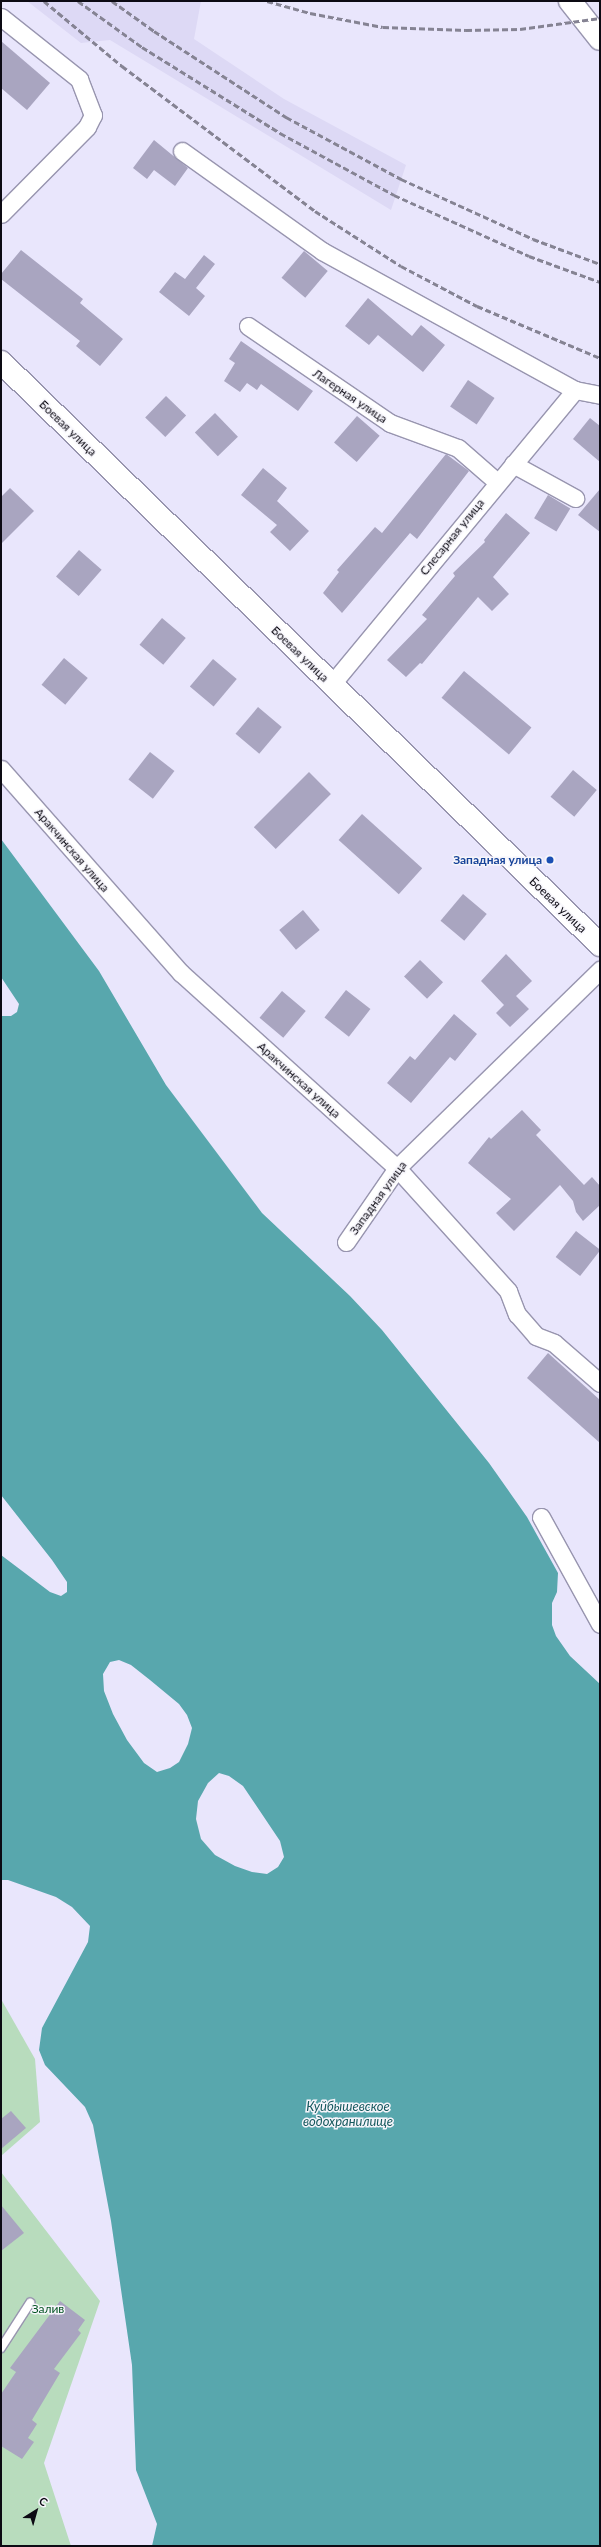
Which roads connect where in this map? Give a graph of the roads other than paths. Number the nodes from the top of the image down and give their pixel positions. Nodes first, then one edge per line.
1 (570, 1) edge
2 (1, 17) edge
3 (600, 39) edge
4 (182, 151) dead end
5 (1, 214) edge
6 (248, 326) dead end
7 (1, 362) edge
8 (574, 390) junction
9 (600, 395) edge
10 (513, 464) junction
11 (497, 482) junction
12 (574, 498) dead end
13 (331, 685) junction
14 (1, 769) edge
15 (600, 945) edge
16 (600, 970) edge
17 (397, 1168) junction
18 (346, 1242) dead end
19 (600, 1383) edge
20 (541, 1517) dead end
21 (600, 1624) edge
22 (30, 2303) dead end
23 (1, 2348) edge

1 - 3 main road
2 - 5 street
4 - 8 street
6 - 11 street, Лагерная улица
7 - 13 main road, Боевая улица
8 - 9 street
8 - 10 street, Слесарная улица
10 - 11 street, Слесарная улица
10 - 12 street
11 - 13 street, Слесарная улица
13 - 15 main road, Боевая улица
14 - 17 street, Аракчинская улица
16 - 17 street, Западная улица
17 - 18 street, Западная улица
17 - 19 street, Аракчинская улица
20 - 21 street
22 - 23 lane

